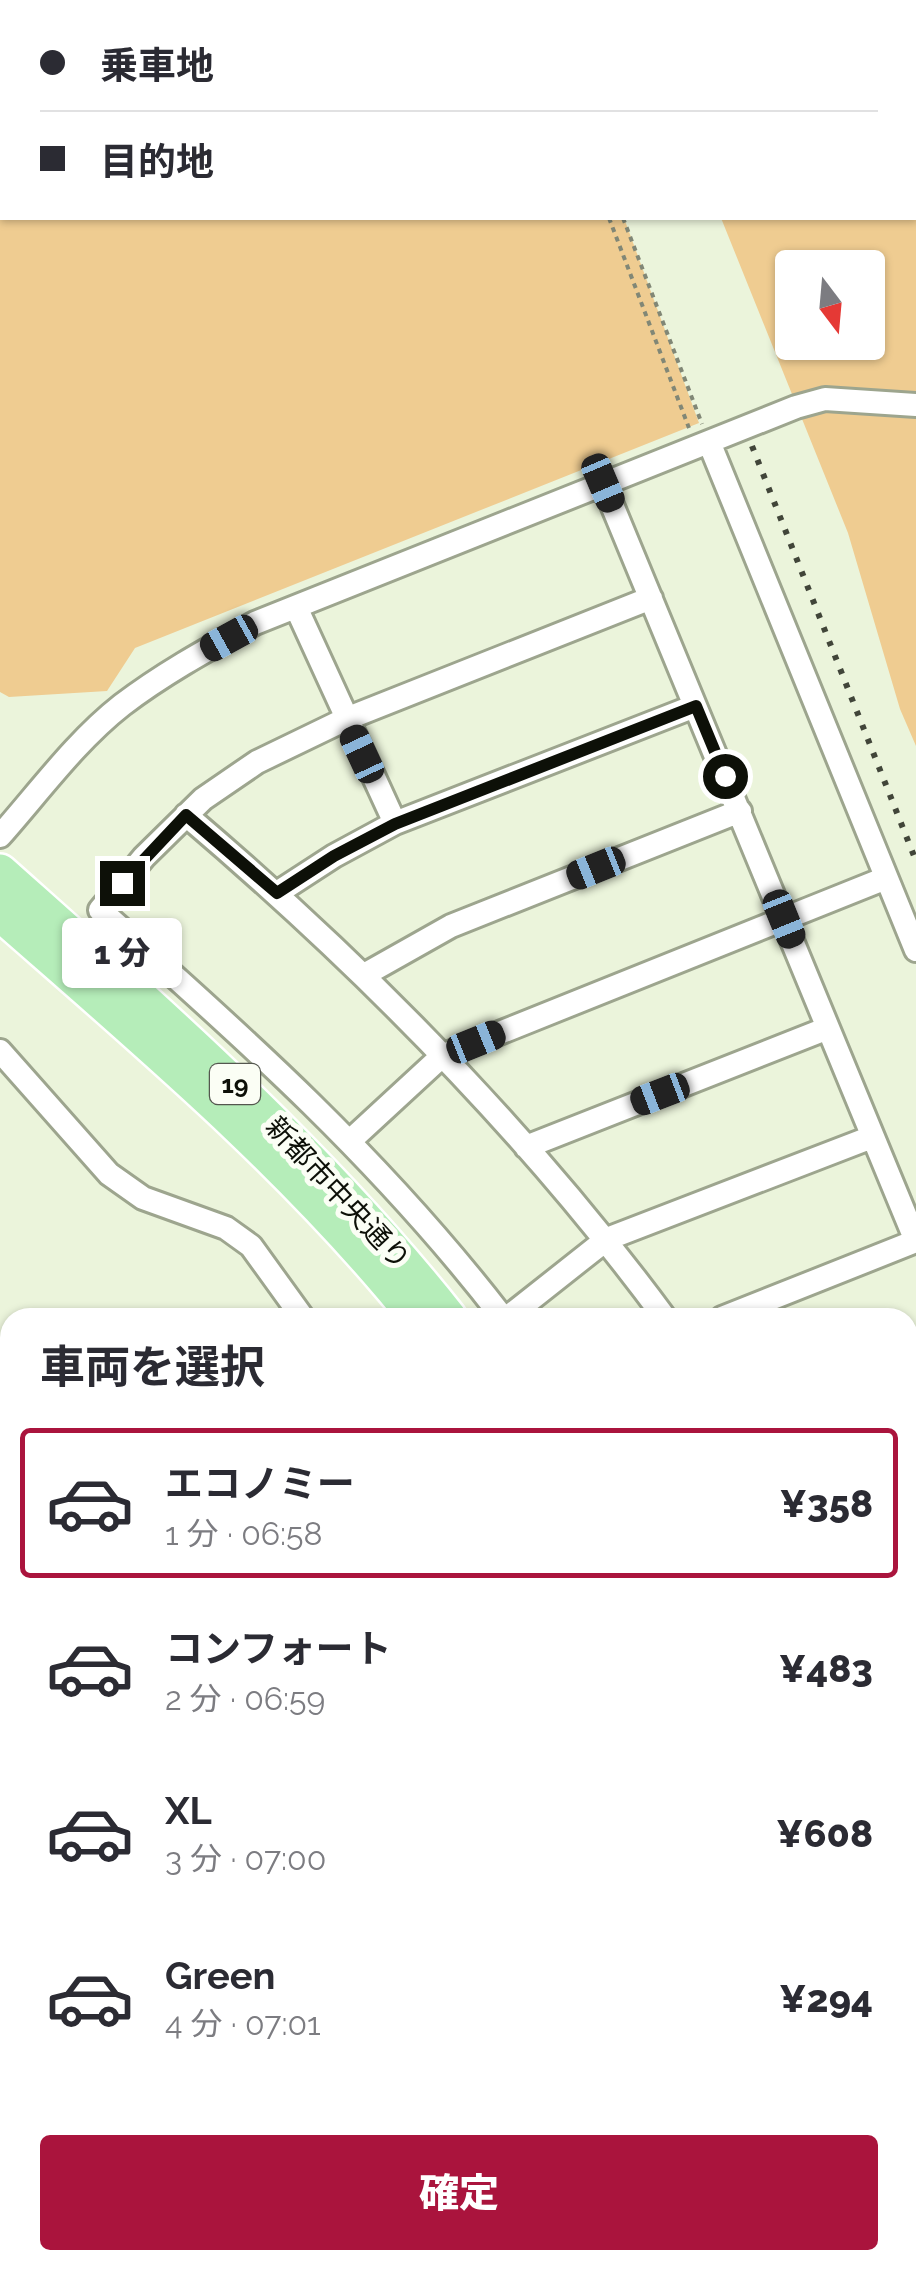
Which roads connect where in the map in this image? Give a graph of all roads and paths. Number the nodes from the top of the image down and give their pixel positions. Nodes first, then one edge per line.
1 (610, 220) edge
2 (624, 220) edge
3 (916, 405) edge
4 (703, 444) junction
5 (603, 483) junction
6 (650, 598) junction
7 (296, 607) junction
8 (696, 706) junction
9 (346, 718) junction
10 (740, 811) junction
11 (186, 815) junction
12 (395, 824) junction
13 (0, 836) edge
14 (0, 872) edge
15 (886, 878) junction
16 (277, 893) junction
17 (0, 914) edge
18 (784, 919) junction
19 (916, 950) edge
20 (364, 975) junction
21 (828, 1028) junction
22 (0, 1051) edge
23 (442, 1056) junction
24 (872, 1137) junction
25 (351, 1140) junction
26 (526, 1147) junction
27 (607, 1239) junction
28 (916, 1241) edge
29 (296, 1308) edge
30 (407, 1308) edge
31 (440, 1308) edge
32 (497, 1308) edge
33 (518, 1308) edge
34 (658, 1308) edge
35 (747, 1308) edge

1 - 4 path
2 - 4 path
3 - 4 street
4 - 5 street
4 - 15 street
5 - 6 street
5 - 7 street
6 - 8 street
6 - 9 street
7 - 9 street
7 - 13 street
8 - 10 street
8 - 12 street
9 - 11 street
9 - 12 street
10 - 18 street
10 - 20 street
11 - 16 street
11 - 25 street
12 - 16 street
14 - 31 main road, 新都市中央通り / 19
15 - 18 street
15 - 19 street
16 - 20 street
17 - 30 main road, 新都市中央通り / 19
18 - 21 street
18 - 23 street
20 - 23 street
21 - 24 street
21 - 26 street
22 - 29 street
23 - 25 street
23 - 26 street
24 - 27 street
24 - 28 street
25 - 32 street
26 - 27 street
27 - 33 street
27 - 34 street
28 - 35 street

